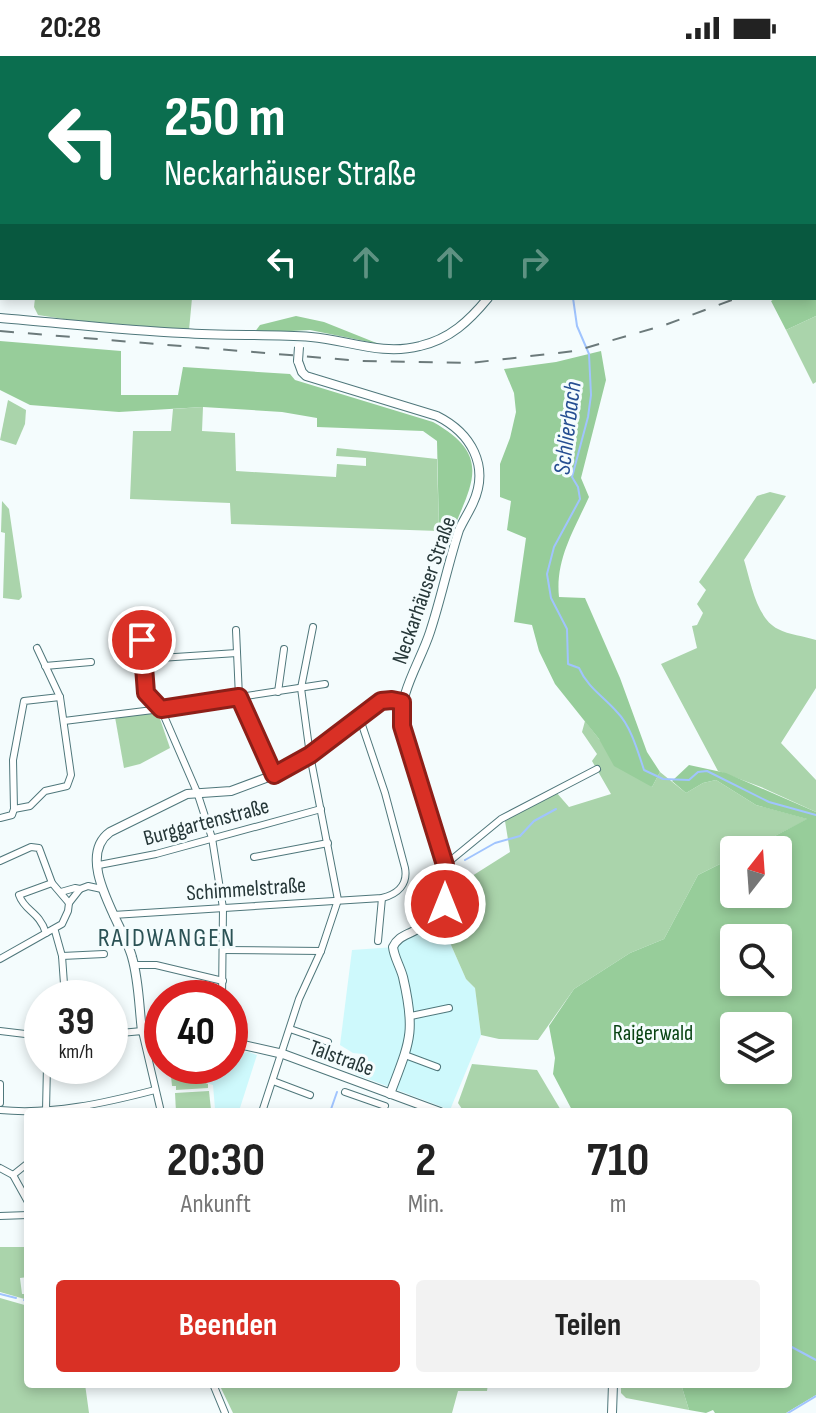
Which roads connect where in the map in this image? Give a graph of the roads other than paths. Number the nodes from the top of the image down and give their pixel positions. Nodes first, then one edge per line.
1 (486, 300) edge
2 (0, 318) edge
3 (300, 342) junction
4 (313, 627) dead end
5 (236, 630) dead end
6 (142, 640) dead end
7 (37, 648) dead end
8 (284, 649) dead end
9 (237, 653) junction
10 (144, 659) junction
11 (91, 662) dead end
12 (45, 666) junction
13 (325, 684) dead end
14 (301, 688) junction
15 (278, 692) junction
16 (60, 697) junction
17 (239, 697) junction
18 (402, 702) junction
19 (161, 709) junction
20 (359, 716) junction
21 (64, 721) junction
22 (310, 755) junction
23 (597, 769) dead end
24 (274, 775) junction
25 (197, 792) junction
26 (14, 809) junction
27 (321, 809) junction
28 (0, 818) edge
29 (212, 838) junction
30 (328, 843) junction
31 (254, 857) dead end
32 (0, 861) edge
33 (99, 865) junction
34 (445, 865) junction
35 (100, 876) junction
36 (52, 883) junction
37 (88, 886) junction
38 (80, 889) junction
39 (102, 889) junction
40 (61, 892) junction
41 (382, 898) junction
42 (338, 900) junction
43 (69, 903) junction
44 (223, 908) junction
45 (113, 915) junction
46 (55, 931) junction
47 (46, 933) junction
48 (378, 941) dead end
49 (223, 950) junction
50 (321, 951) junction
51 (104, 954) dead end
52 (62, 956) junction
53 (0, 959) edge
54 (134, 965) junction
55 (64, 980) edge
56 (219, 980) edge
57 (223, 980) edge
58 (449, 1008) dead end
59 (411, 1016) junction
60 (290, 1029) junction
61 (0, 1030) edge
62 (142, 1031) junction
63 (128, 1032) edge
64 (24, 1033) edge
65 (328, 1042) dead end
66 (248, 1046) edge
67 (283, 1054) junction
68 (405, 1055) junction
69 (437, 1067) dead end
70 (273, 1081) junction
71 (0, 1084) edge
72 (47, 1084) edge
73 (155, 1090) junction
74 (345, 1092) dead end
75 (390, 1094) junction
76 (310, 1095) dead end
77 (0, 1103) edge
78 (46, 1108) edge
79 (63, 1108) edge
80 (160, 1108) edge
81 (263, 1108) edge
82 (382, 1108) edge
83 (384, 1108) edge
84 (429, 1108) edge
85 (0, 1110) edge
86 (24, 1110) edge
87 (24, 1166) edge
88 (0, 1168) edge
89 (13, 1175) junction
90 (24, 1195) edge
91 (24, 1215) edge
92 (0, 1216) edge
93 (215, 1388) edge
94 (613, 1388) edge
95 (225, 1413) edge
96 (612, 1413) edge

1 - 3 street
2 - 3 street
3 - 18 street, Neckarhäuser Straße, bridge
4 - 14 street
5 - 9 street
6 - 10 street
7 - 12 street
8 - 15 street
9 - 10 street
9 - 17 street
10 - 19 street
11 - 12 street
12 - 16 street
13 - 14 street
14 - 15 street
14 - 22 street
15 - 17 street
16 - 21 street
16 - 26 street
17 - 19 street
17 - 24 street
18 - 20 street
18 - 34 street
19 - 21 street
19 - 25 street
20 - 22 street
20 - 41 street
21 - 26 street
22 - 24 street
22 - 27 street
23 - 34 street
24 - 25 street
25 - 29 street
25 - 33 street
26 - 28 street
27 - 29 street, Burggartenstraße
27 - 30 street
29 - 33 street, Burggartenstraße
29 - 44 street
30 - 31 street
30 - 42 street
32 - 36 street
33 - 35 street
34 - 59 street
35 - 37 street
35 - 39 street
36 - 40 street
36 - 47 street
37 - 38 street
37 - 39 street
38 - 40 street
38 - 43 street
39 - 45 street
40 - 43 street
41 - 42 street, Schimmelstraße
41 - 48 street
42 - 44 street, Schimmelstraße
42 - 50 street
43 - 46 street
44 - 45 street, Schimmelstraße
44 - 49 street
45 - 54 street
46 - 47 street
46 - 52 street
47 - 53 street
49 - 50 street
49 - 57 street
50 - 60 street
51 - 52 street
52 - 55 street
54 - 56 street
54 - 62 street
58 - 59 street
59 - 68 street
60 - 65 street
60 - 67 street
61 - 64 street
62 - 63 street
62 - 73 street
66 - 67 street, Talstraße
67 - 70 street
67 - 75 street, Talstraße
68 - 69 street
68 - 75 street
70 - 76 street
70 - 81 street
71 - 77 street
72 - 78 street
73 - 79 street
73 - 80 street
74 - 82 street
75 - 83 street
75 - 84 street, Talstraße
85 - 86 street
87 - 89 street
88 - 89 street
89 - 90 street
91 - 92 street
93 - 95 street
94 - 96 street

